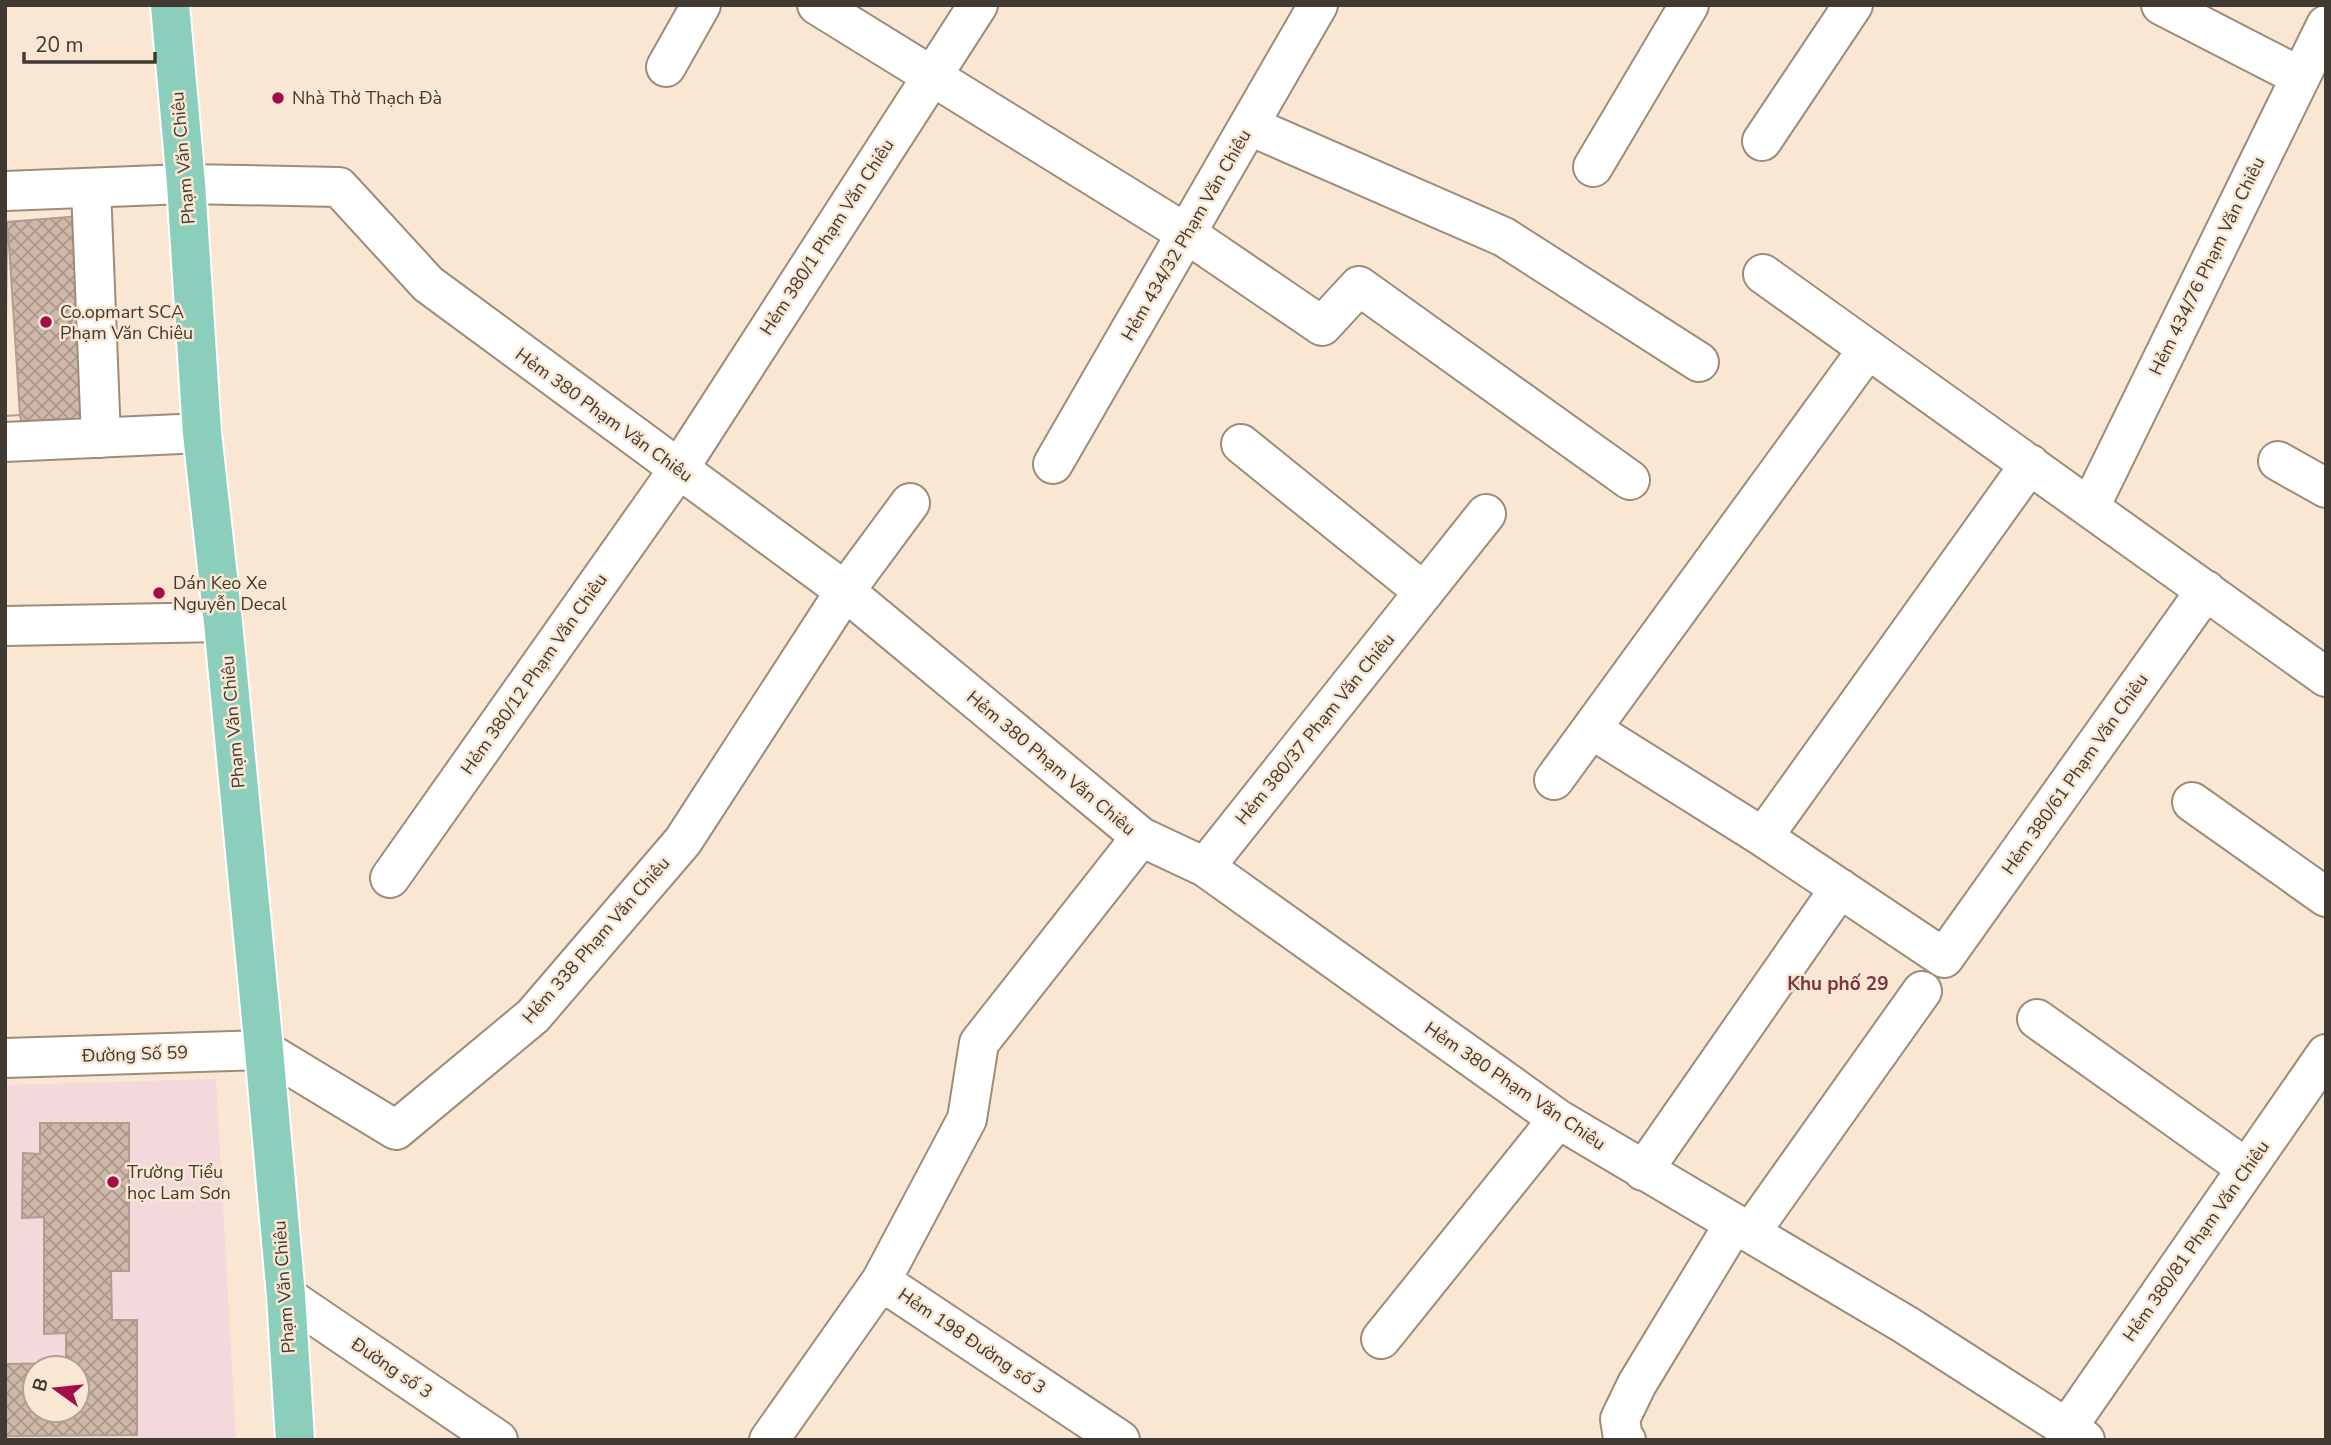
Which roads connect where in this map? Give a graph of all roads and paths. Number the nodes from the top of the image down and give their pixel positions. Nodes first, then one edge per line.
1 (170, 5) edge
2 (701, 5) edge
3 (817, 5) edge
4 (978, 5) edge
5 (1318, 5) edge
6 (1689, 5) edge
7 (1853, 5) edge
8 (2161, 5) edge
9 (2326, 25) edge
10 (666, 67) dead end
11 (932, 75) junction
12 (2299, 76) junction
13 (1250, 126) junction
14 (1762, 141) dead end
15 (1593, 167) dead end
16 (186, 184) junction
17 (91, 188) junction
18 (5, 191) edge
19 (1187, 234) junction
20 (1763, 274) dead end
21 (1868, 349) junction
22 (1699, 362) dead end
23 (202, 433) junction
24 (101, 438) junction
25 (5, 443) edge
26 (1241, 444) dead end
27 (2278, 461) dead end
28 (1054, 464) dead end
29 (2030, 464) junction
30 (678, 470) junction
31 (1630, 480) dead end
32 (2326, 488) edge
33 (910, 503) dead end
34 (2090, 508) junction
35 (1486, 514) dead end
36 (2206, 590) junction
37 (845, 591) junction
38 (1424, 592) junction
39 (223, 622) junction
40 (5, 626) edge
41 (2326, 677) edge
42 (1591, 729) junction
43 (1554, 780) dead end
44 (2192, 802) dead end
45 (1763, 836) junction
46 (1141, 837) junction
47 (1205, 867) junction
48 (390, 878) dead end
49 (1840, 888) junction
50 (2326, 897) edge
51 (1922, 991) dead end
52 (2037, 1020) dead end
53 (264, 1050) junction
54 (2326, 1054) edge
55 (5, 1058) edge
56 (1559, 1119) junction
57 (2246, 1168) junction
58 (1643, 1171) junction
59 (1742, 1229) junction
60 (881, 1280) junction
61 (286, 1297) junction
62 (1381, 1339) dead end
63 (2076, 1434) edge
64 (295, 1440) edge
65 (498, 1440) edge
66 (769, 1440) edge
67 (1120, 1440) edge
68 (1626, 1440) edge

1 - 16 main road, Phạm Văn Chiêu
2 - 10 street
3 - 11 street
4 - 11 street, Hẻm 380/1 Phạm Văn Chiêu
5 - 13 street, Hẻm 434/32 Phạm Văn Chiêu
6 - 15 street
7 - 14 street
8 - 12 street
9 - 12 street, Hẻm 434/76 Phạm Văn Chiêu
11 - 19 street
11 - 30 street, Hẻm 380/1 Phạm Văn Chiêu
12 - 34 street, Hẻm 434/76 Phạm Văn Chiêu
13 - 19 street, Hẻm 434/32 Phạm Văn Chiêu
13 - 22 street
16 - 17 street, Hẻm 380 Phạm Văn Chiêu
16 - 23 main road, Phạm Văn Chiêu
16 - 30 street, Hẻm 380 Phạm Văn Chiêu
17 - 18 street, Hẻm 380 Phạm Văn Chiêu
17 - 24 street
19 - 28 street, Hẻm 434/32 Phạm Văn Chiêu
19 - 31 street
20 - 21 street
21 - 29 street
21 - 42 street
23 - 24 street
23 - 39 main road, Phạm Văn Chiêu
24 - 25 street
26 - 38 street
27 - 32 street
29 - 34 street
29 - 45 street
30 - 37 street, Hẻm 380 Phạm Văn Chiêu
30 - 48 street, Hẻm 380/12 Phạm Văn Chiêu
33 - 37 street
34 - 36 street
35 - 38 street, Hẻm 380/37 Phạm Văn Chiêu
36 - 41 street
36 - 49 street, Hẻm 380/61 Phạm Văn Chiêu
37 - 46 street, Hẻm 380 Phạm Văn Chiêu
37 - 53 street, Hẻm 338 Phạm Văn Chiêu
38 - 47 street, Hẻm 380/37 Phạm Văn Chiêu
39 - 40 street
39 - 53 main road, Phạm Văn Chiêu
42 - 43 street
42 - 45 street
44 - 50 street
45 - 49 street
46 - 47 street, Hẻm 380 Phạm Văn Chiêu
46 - 60 street
47 - 56 street, Hẻm 380 Phạm Văn Chiêu
49 - 58 street
51 - 59 street
52 - 57 street
53 - 55 street, Đường Số 59
53 - 61 main road, Phạm Văn Chiêu
54 - 57 street, Hẻm 380/81 Phạm Văn Chiêu
56 - 58 street, Hẻm 380 Phạm Văn Chiêu
56 - 62 street
57 - 63 street, Hẻm 380/81 Phạm Văn Chiêu
58 - 59 street, Hẻm 380 Phạm Văn Chiêu
59 - 63 street, Hẻm 380 Phạm Văn Chiêu
59 - 68 street
60 - 66 street, Hẻm 198 Đường số 3
60 - 67 street, Hẻm 198 Đường số 3
61 - 64 main road, Phạm Văn Chiêu
61 - 65 street, Đường số 3

